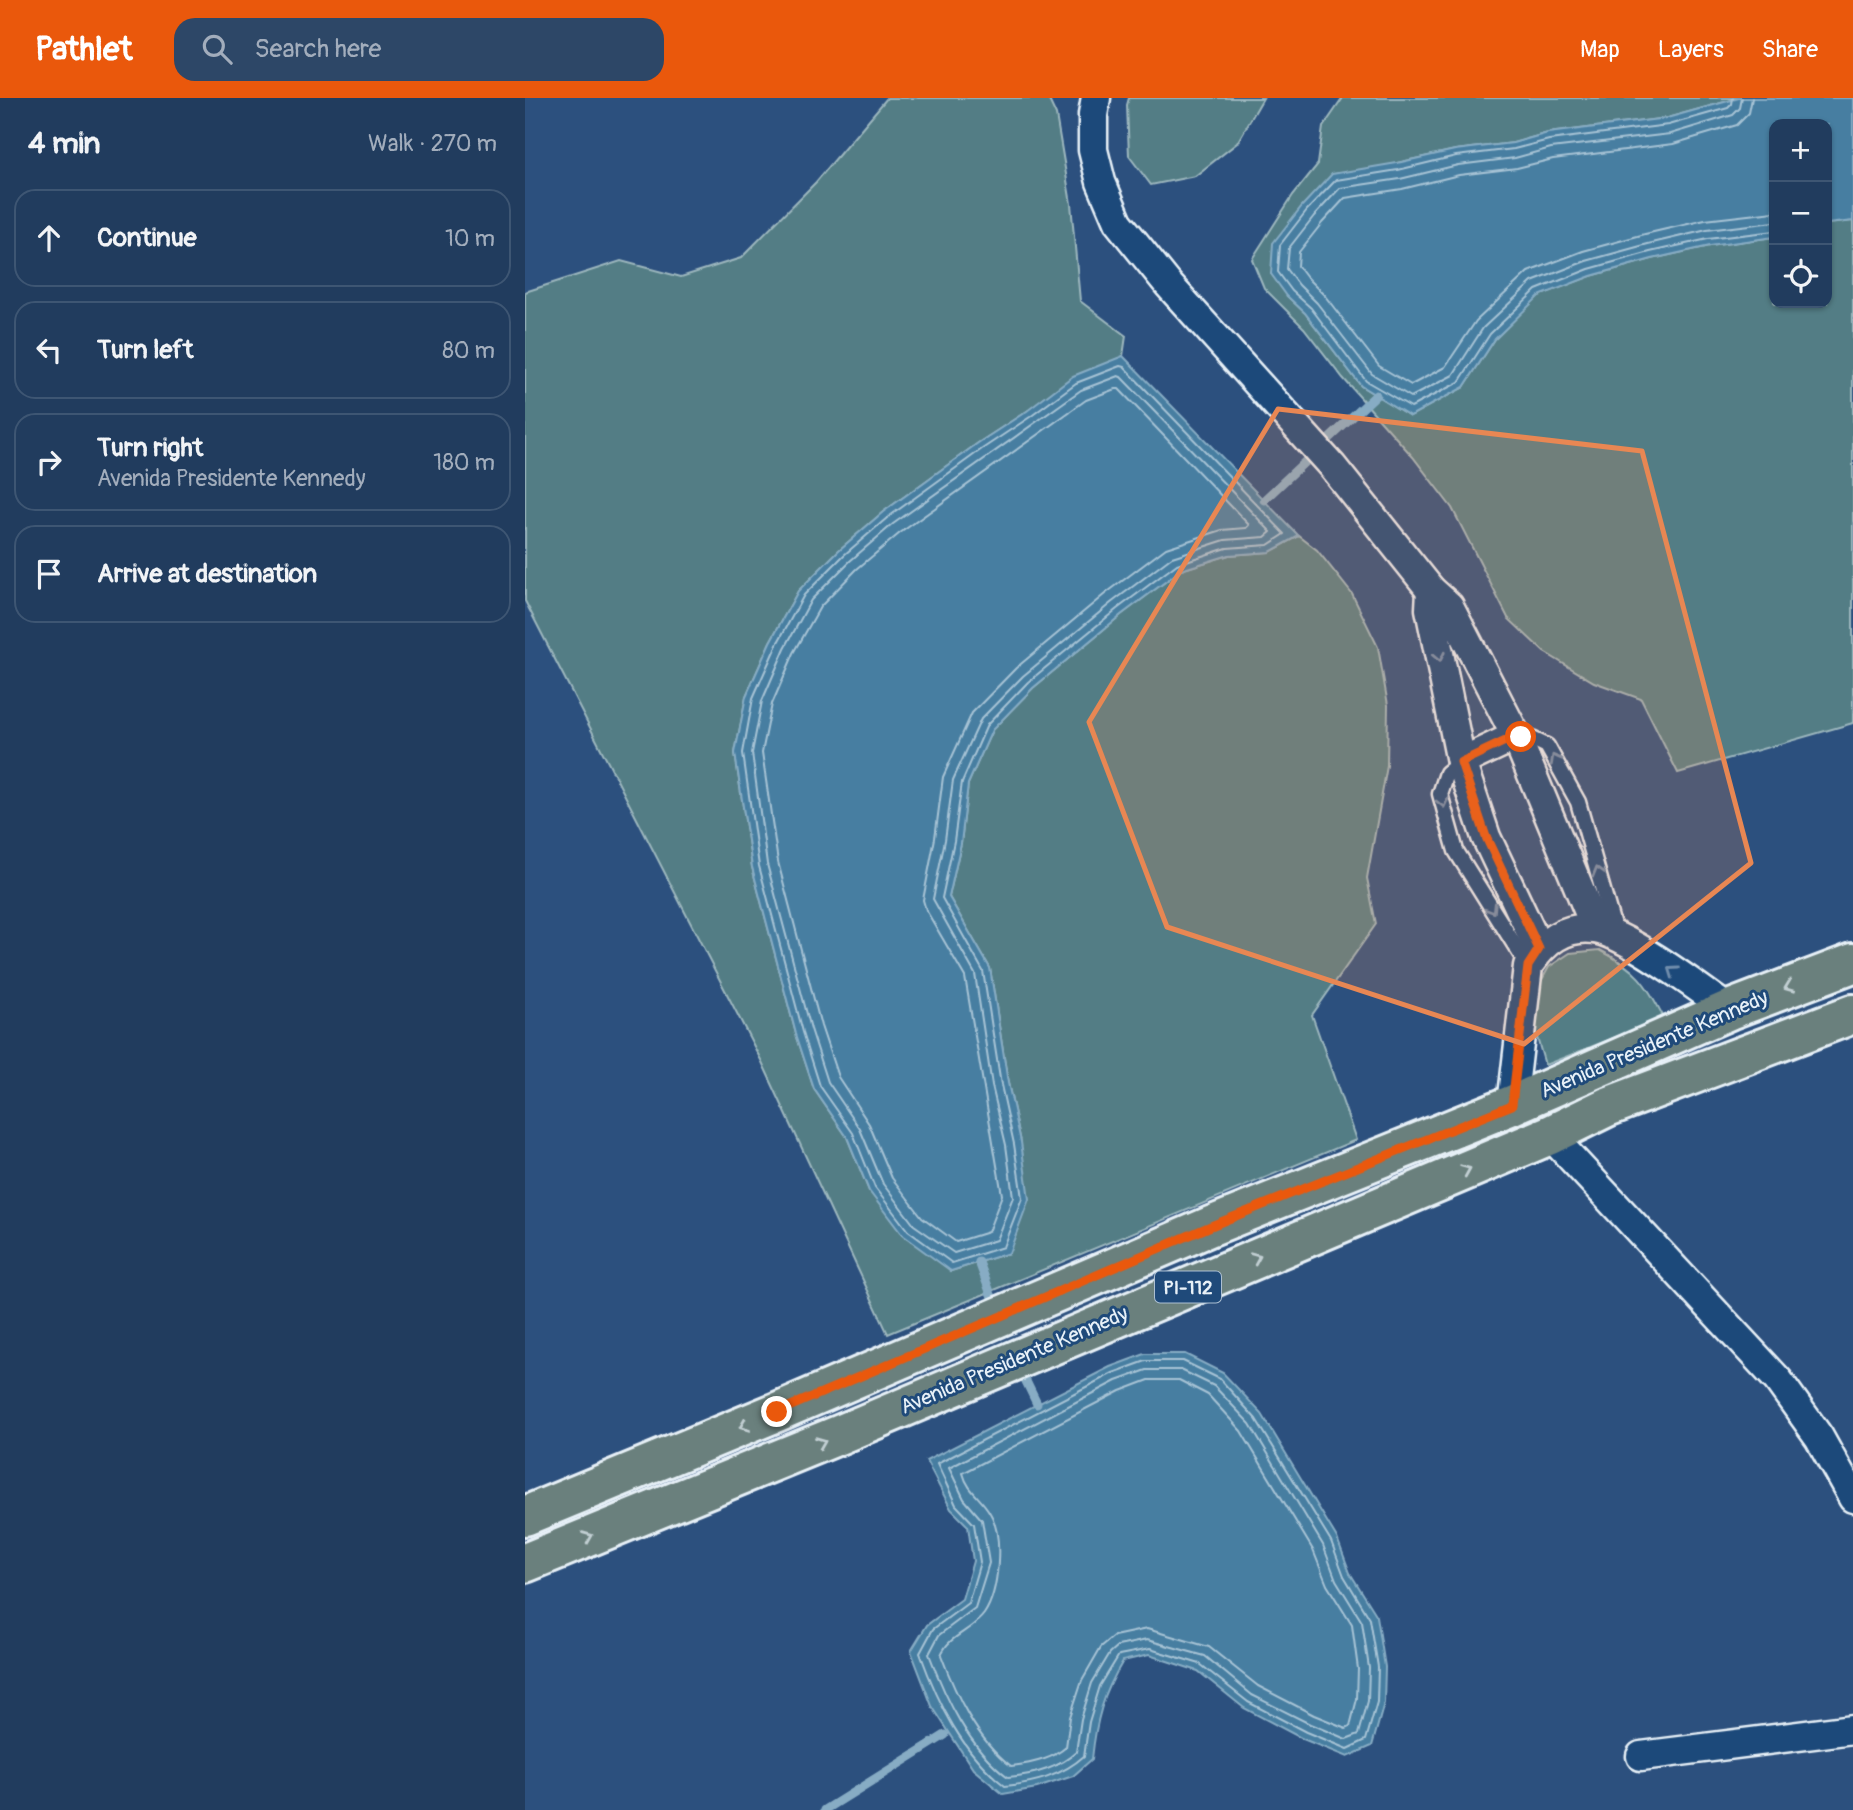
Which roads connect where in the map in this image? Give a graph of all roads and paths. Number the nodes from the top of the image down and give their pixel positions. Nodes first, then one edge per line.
1 (1096, 98) edge
2 (1431, 590) junction
3 (1516, 736) junction
4 (1461, 762) junction
5 (1606, 933) junction
6 (1534, 957) junction
7 (1853, 963) edge
8 (1729, 1010) junction
9 (1853, 1014) edge
10 (1512, 1105) junction
11 (1550, 1135) junction
12 (1853, 1498) edge
13 (525, 1516) edge
14 (525, 1563) edge
15 (1853, 1729) edge
16 (1641, 1756) dead end

1 - 2 street
2 - 3 street
2 -> 4 street
3 - 4 street
5 -> 3 street
4 -> 6 street
5 - 6 street
8 -> 5 street
6 - 10 street
7 -> 8 main road, Avenida Presidente Kennedy / PI-112
8 - 10 main road, Avenida Presidente Kennedy / PI-112
9 - 11 main road, Avenida Presidente Kennedy / PI-112
10 -> 13 main road, Avenida Presidente Kennedy / PI-112
11 - 12 street
14 -> 11 main road, Avenida Presidente Kennedy / PI-112
15 - 16 street

